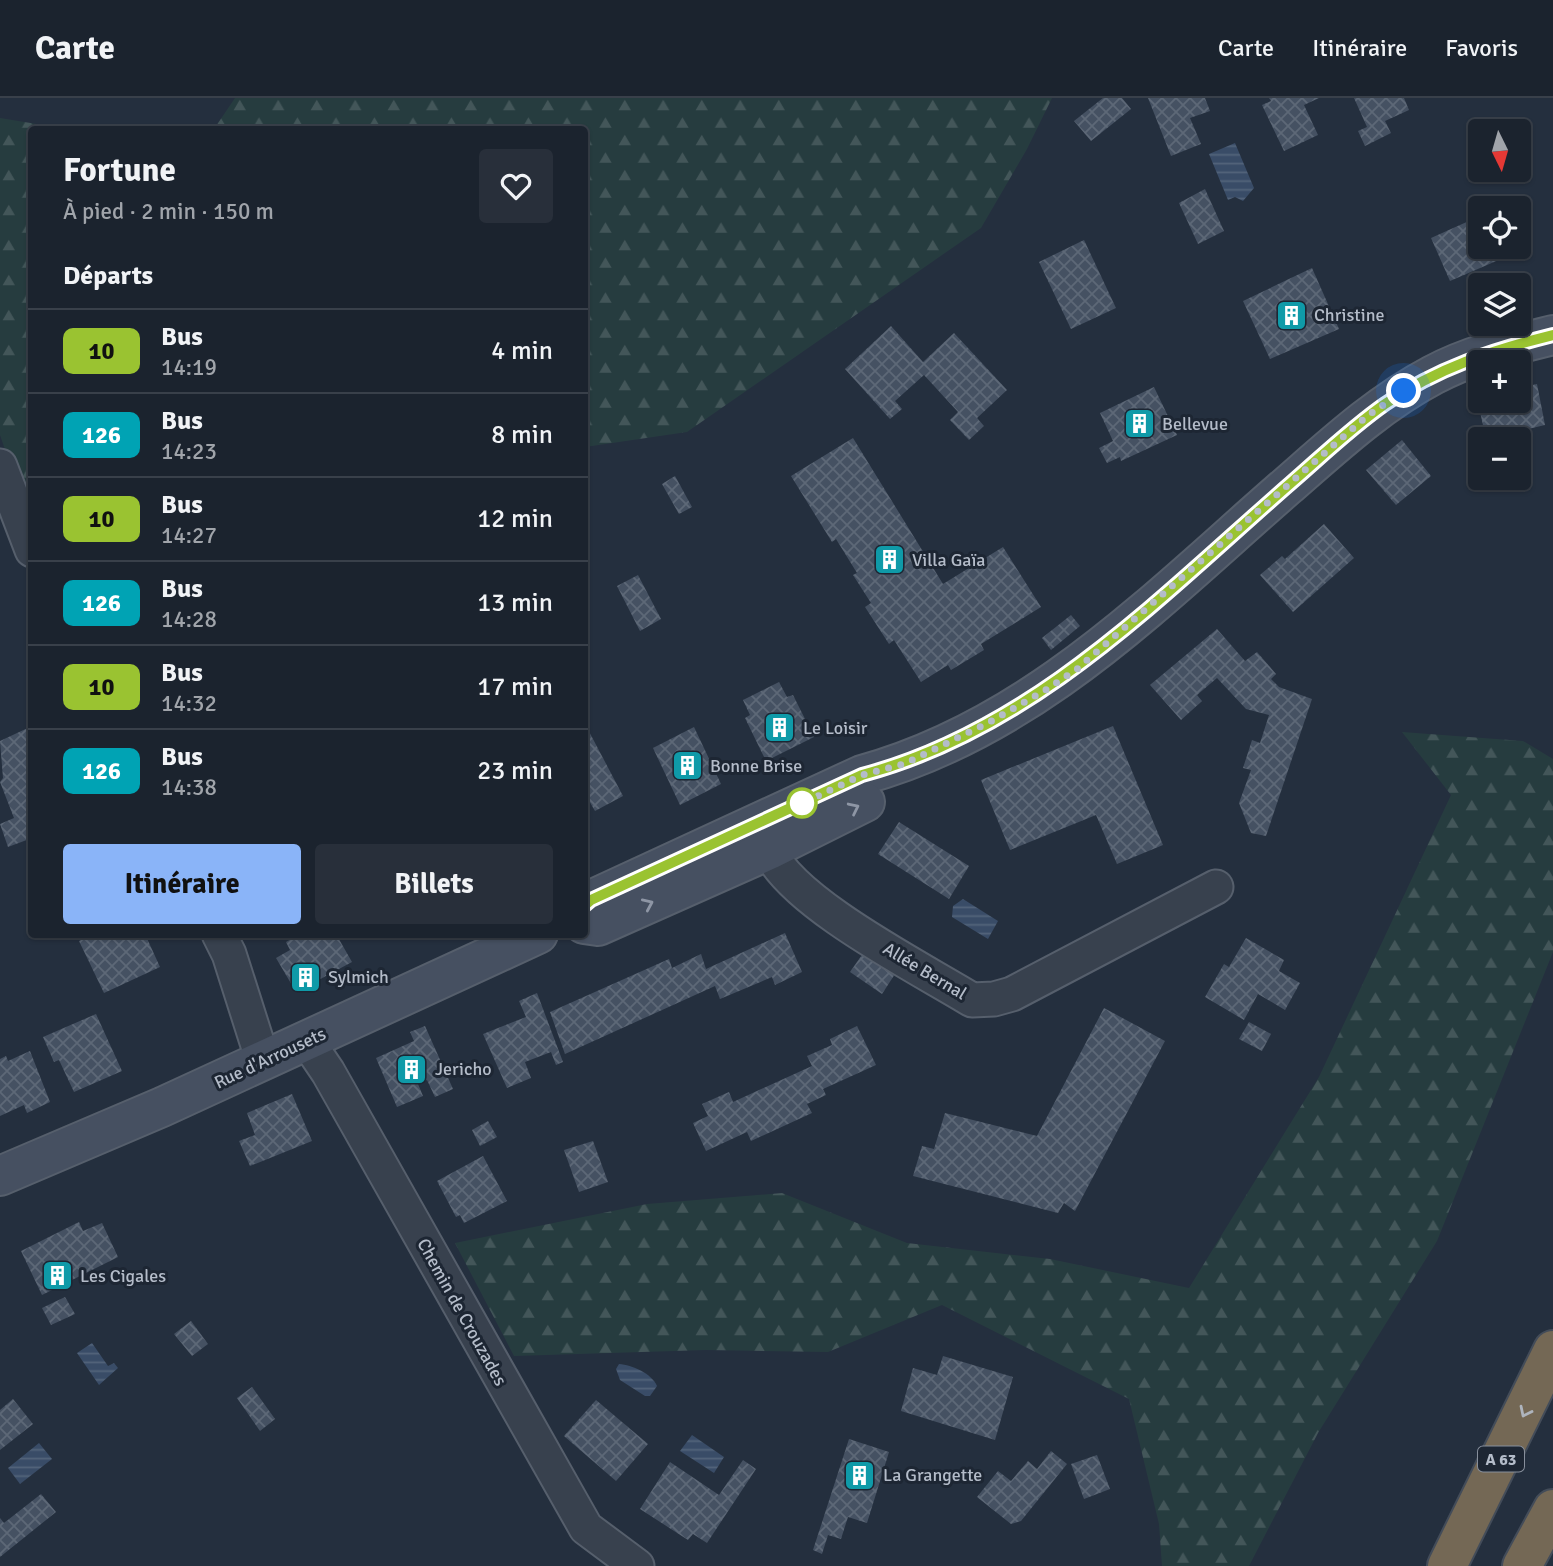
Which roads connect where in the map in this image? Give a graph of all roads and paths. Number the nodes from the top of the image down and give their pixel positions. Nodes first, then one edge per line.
1 (1553, 335) edge
2 (0, 466) edge
3 (28, 540) edge
4 (904, 764) junction
5 (769, 850) junction
6 (1216, 887) dead end
7 (588, 903) edge
8 (588, 925) edge
9 (221, 938) edge
10 (529, 938) edge
11 (307, 1041) junction
12 (263, 1061) junction
13 (0, 1176) edge
14 (1553, 1350) edge
15 (1553, 1509) edge
16 (637, 1566) edge
17 (1447, 1566) edge
18 (1522, 1566) edge

1 - 4 main road
2 - 3 street
5 -> 4 main road
4 - 7 main road
5 - 6 street, Allée Bernal
8 -> 5 main road
9 - 12 street
10 - 11 main road, Rue d'Arrousets
11 - 12 main road, Rue d'Arrousets
11 - 16 street, Chemin de Crouzades
12 - 13 main road, Rue d'Arrousets
14 -> 17 highway, A 63
15 - 18 highway

